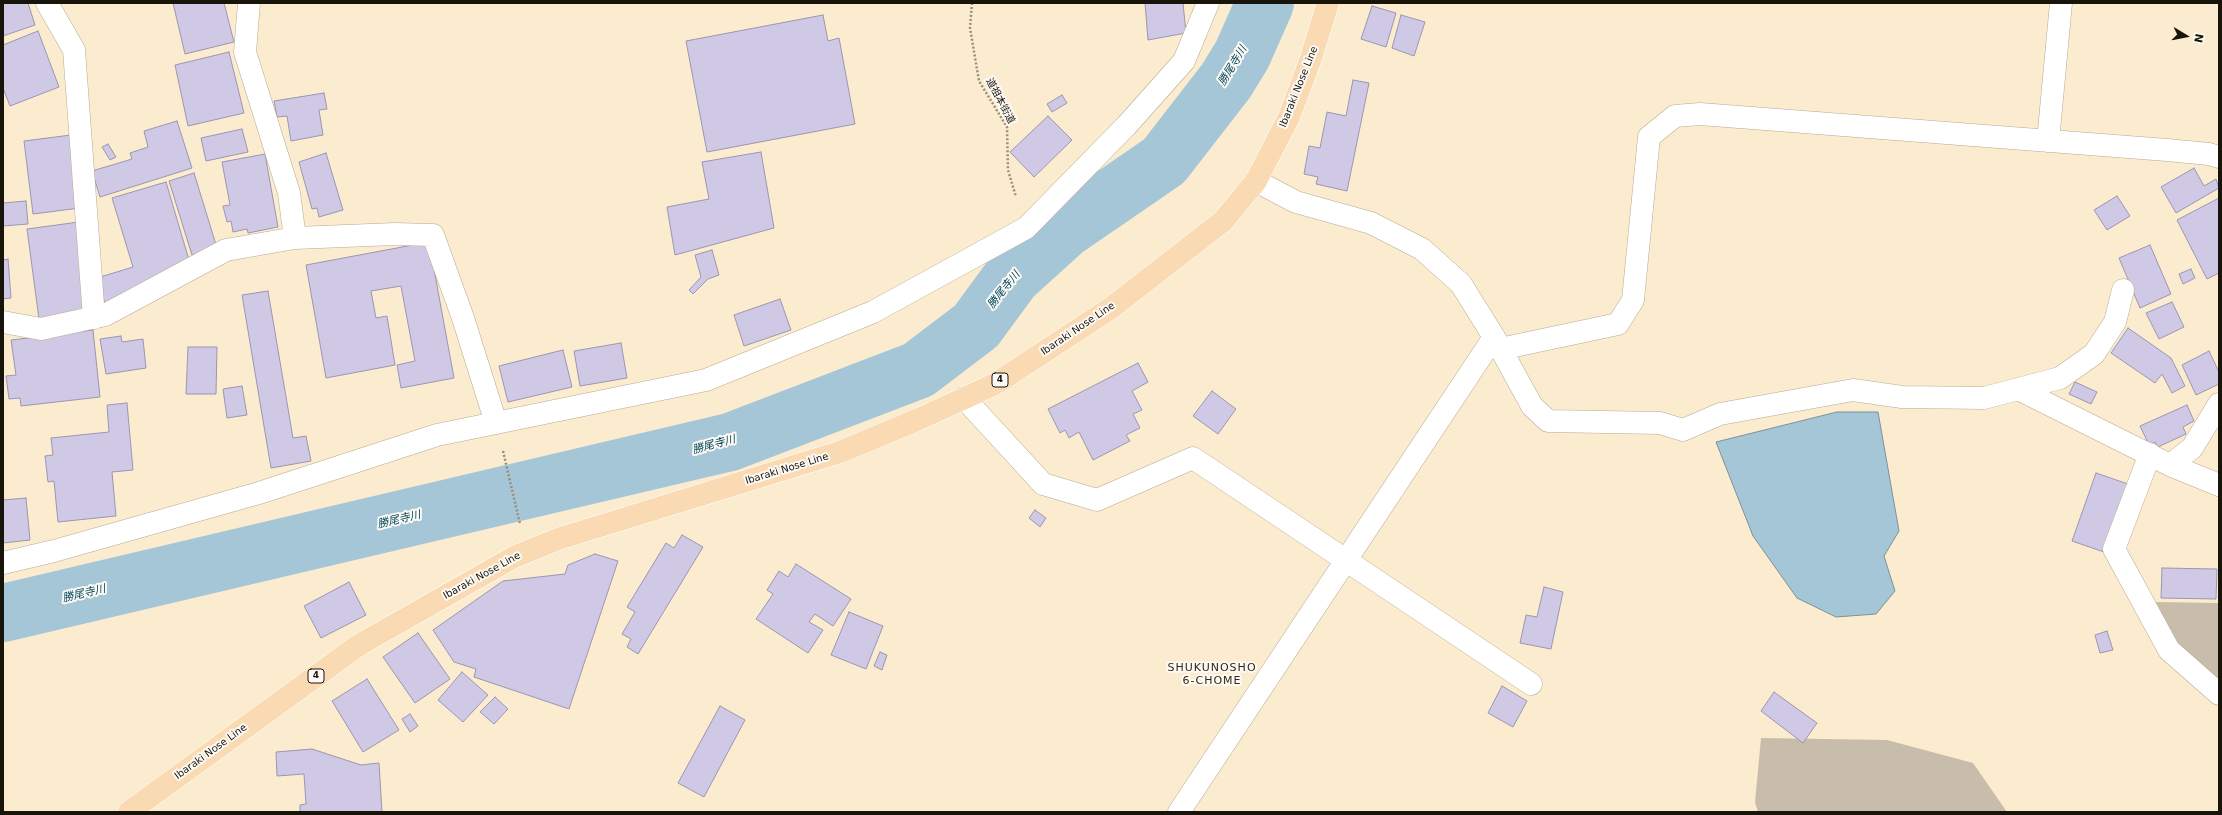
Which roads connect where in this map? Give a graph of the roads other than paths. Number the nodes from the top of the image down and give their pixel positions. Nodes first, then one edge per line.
1 (47, 3) edge
2 (249, 3) edge
3 (1208, 3) edge
4 (1328, 3) edge
5 (2061, 3) edge
6 (2048, 141) junction
7 (2219, 157) edge
8 (1256, 181) junction
9 (295, 238) junction
10 (2123, 290) dead end
11 (94, 318) junction
12 (3, 322) edge
13 (1497, 343) junction
14 (2018, 389) junction
15 (964, 398) junction
16 (2219, 404) edge
17 (496, 423) junction
18 (2150, 454) junction
19 (2170, 465) junction
20 (2219, 485) edge
21 (1346, 560) junction
22 (3, 563) edge
23 (1531, 684) dead end
24 (2219, 694) edge
25 (129, 812) edge
26 (1179, 812) edge

1 - 11 street
2 - 9 street
3 - 17 street
4 - 8 main road, Ibaraki Nose Line / 4
5 - 6 street
6 - 7 street
6 - 13 street
8 - 13 street
8 - 15 main road, Ibaraki Nose Line / 4
9 - 11 street
9 - 17 street
10 - 14 street
11 - 12 street
13 - 14 street
13 - 21 street
14 - 18 street
15 - 21 street
15 - 25 main road, Ibaraki Nose Line / 4
16 - 19 street
17 - 22 street
18 - 19 street
18 - 24 street
19 - 20 street
21 - 23 street
21 - 26 street

